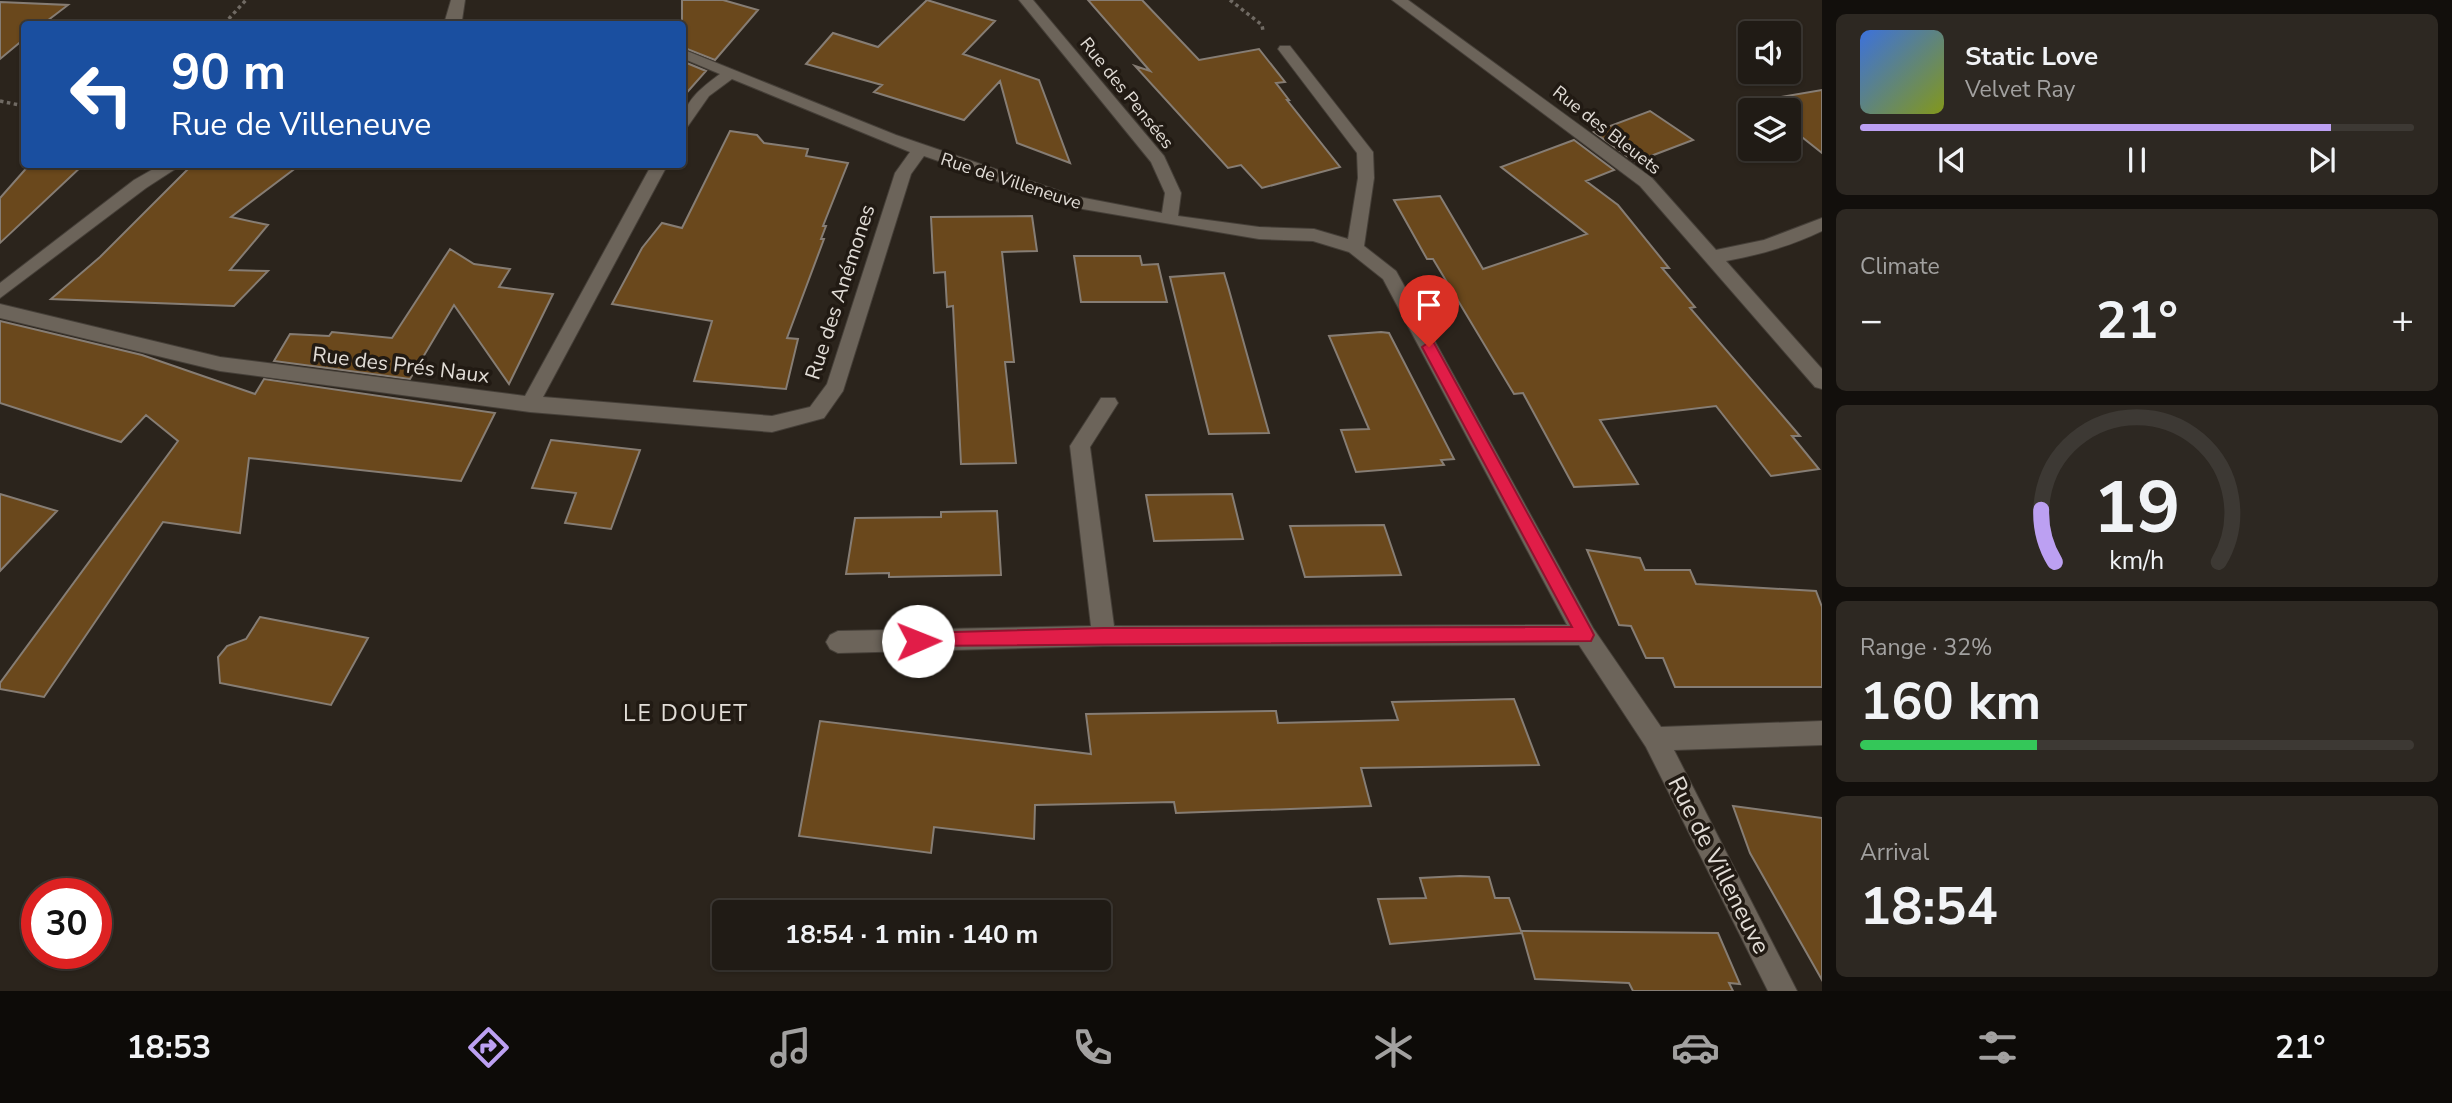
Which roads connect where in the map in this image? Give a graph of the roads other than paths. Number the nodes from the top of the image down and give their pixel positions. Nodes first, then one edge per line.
1 (458, 0) edge
2 (1026, 0) edge
3 (1399, 0) edge
4 (453, 21) edge
5 (1285, 49) road end
6 (686, 55) edge
7 (729, 74) junction
8 (686, 118) edge
9 (920, 150) junction
10 (168, 168) edge
11 (658, 168) edge
12 (1169, 220) junction
13 (1822, 224) edge
14 (1355, 248) junction
15 (1713, 257) junction
16 (0, 292) edge
17 (0, 311) edge
18 (1822, 382) edge
19 (1108, 403) dead end
20 (530, 404) junction
21 (1585, 635) junction
22 (1104, 636) junction
23 (838, 642) dead end
24 (1822, 733) edge
25 (1655, 739) junction
26 (1783, 991) edge

1 - 4 street
2 - 12 street, Rue des Pensées
3 - 15 street, Rue des Bleuets
5 - 14 street
6 - 7 street, Rue de Villeneuve
7 - 8 street
7 - 9 street, Rue de Villeneuve
9 - 12 street, Rue de Villeneuve
9 - 20 street, Rue des Anémones
10 - 16 street
11 - 20 street
12 - 14 street, Rue de Villeneuve
13 - 15 street
14 - 21 street, Rue de Villeneuve
15 - 18 street, Rue des Bleuets
17 - 20 street, Rue des Prés Naux
19 - 22 street
21 - 22 street
21 - 25 street, Rue de Villeneuve
22 - 23 street
24 - 25 street
25 - 26 street, Rue de Villeneuve

